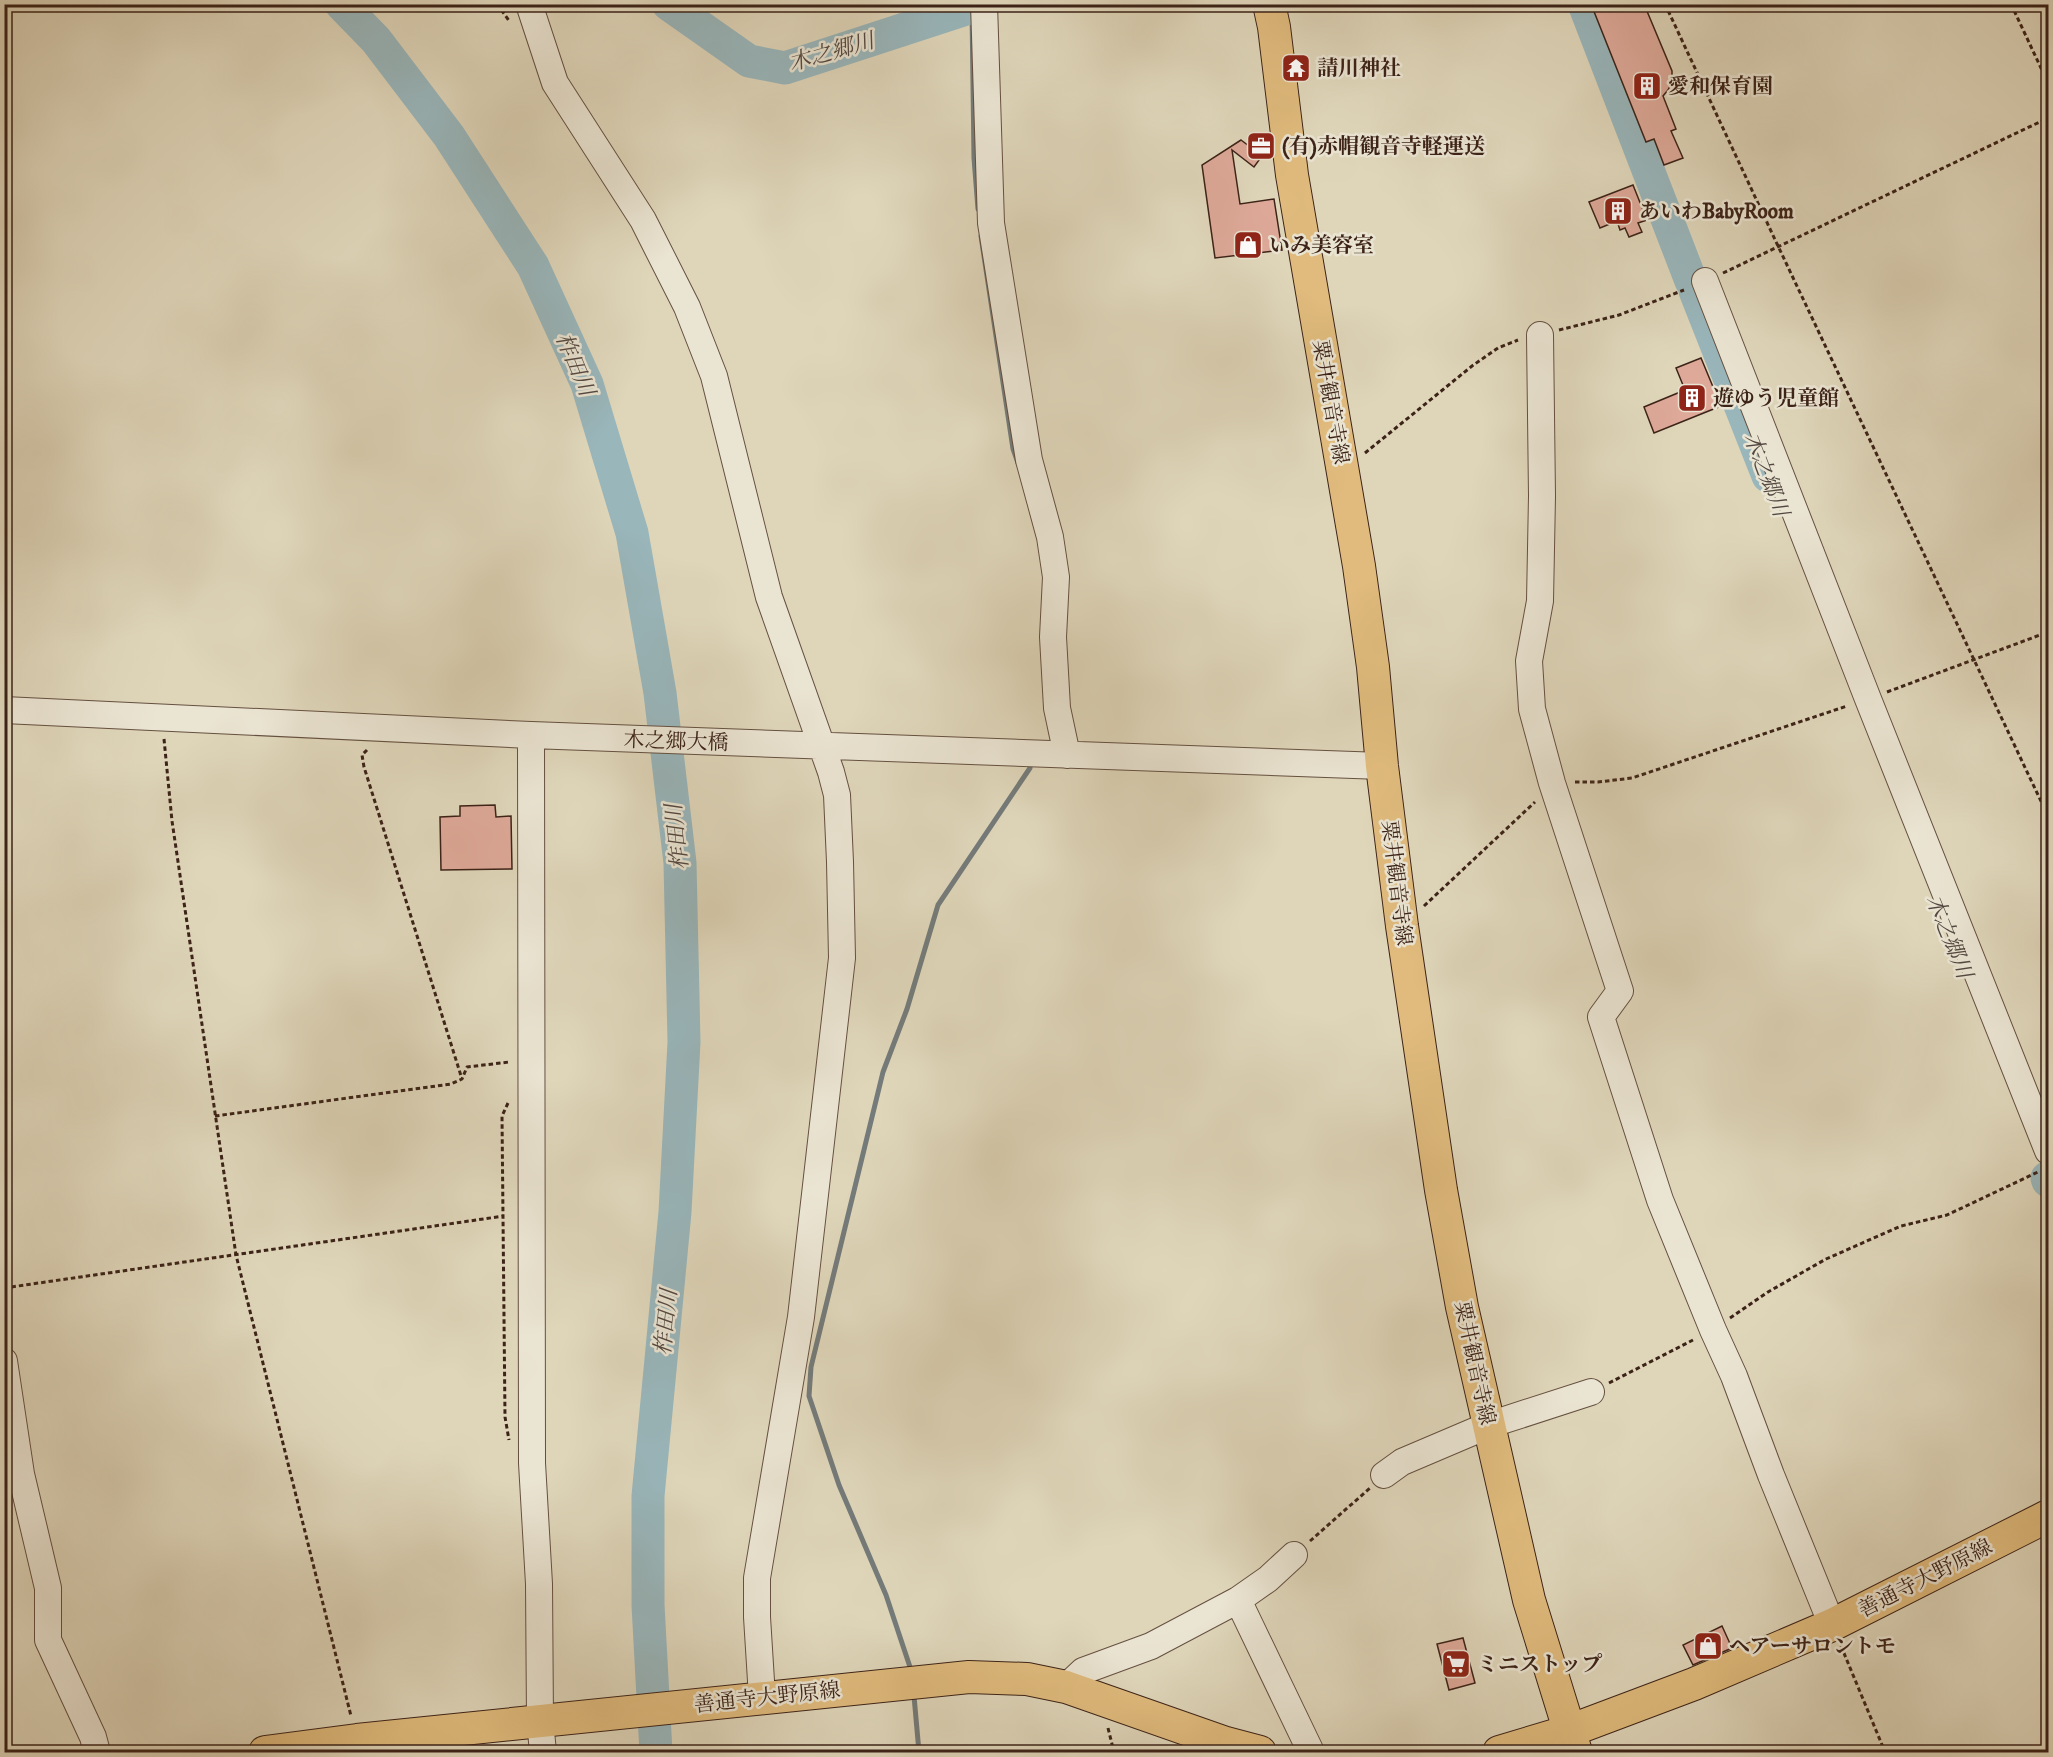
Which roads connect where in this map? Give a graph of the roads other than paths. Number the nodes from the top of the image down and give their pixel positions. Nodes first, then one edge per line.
1 (529, 4) edge
2 (984, 4) edge
3 (1269, 4) edge
4 (1705, 281) dead end
5 (1540, 335) dead end
6 (4, 710) edge
7 (531, 735) junction
8 (820, 746) junction
9 (1067, 755) junction
10 (1382, 766) junction
11 (2046, 1160) edge
12 (4, 1361) edge
13 (1591, 1392) road end
14 (1488, 1425) junction
15 (1384, 1475) road end
16 (2049, 1516) edge
17 (1294, 1555) road end
18 (1238, 1600) junction
19 (1832, 1625) junction
20 (1066, 1687) junction
21 (762, 1697) junction
22 (540, 1721) junction
23 (419, 1734) junction
24 (357, 1740) junction
25 (1572, 1742) edge
26 (97, 1752) edge
27 (265, 1752) edge
28 (536, 1752) edge
29 (543, 1752) edge
30 (1260, 1752) edge
31 (1311, 1752) edge
32 (1499, 1752) edge

1 - 8 street
2 - 9 street
3 - 10 main road, 粟井観音寺線
4 - 11 street
5 - 19 street
6 - 7 street, 木之郷大橋
7 - 8 street, 木之郷大橋
7 - 22 street
8 - 9 street, 木之郷大橋
8 - 21 street
9 - 10 street, 木之郷大橋
10 - 14 main road, 粟井観音寺線
12 - 26 street
13 - 14 street
14 - 15 street
14 - 25 main road, 粟井観音寺線
16 - 19 main road, 善通寺大野原線
17 - 18 street
18 - 20 street
18 - 31 street
19 - 25 main road, 善通寺大野原線
20 - 21 main road, 善通寺大野原線
20 - 30 main road, 善通寺大野原線
21 - 22 main road, 善通寺大野原線
22 - 23 main road, 善通寺大野原線
22 - 24 street
22 - 29 street
23 - 24 main road, 善通寺大野原線
23 - 28 street
24 - 27 main road, 善通寺大野原線
25 - 32 main road, 善通寺大野原線

